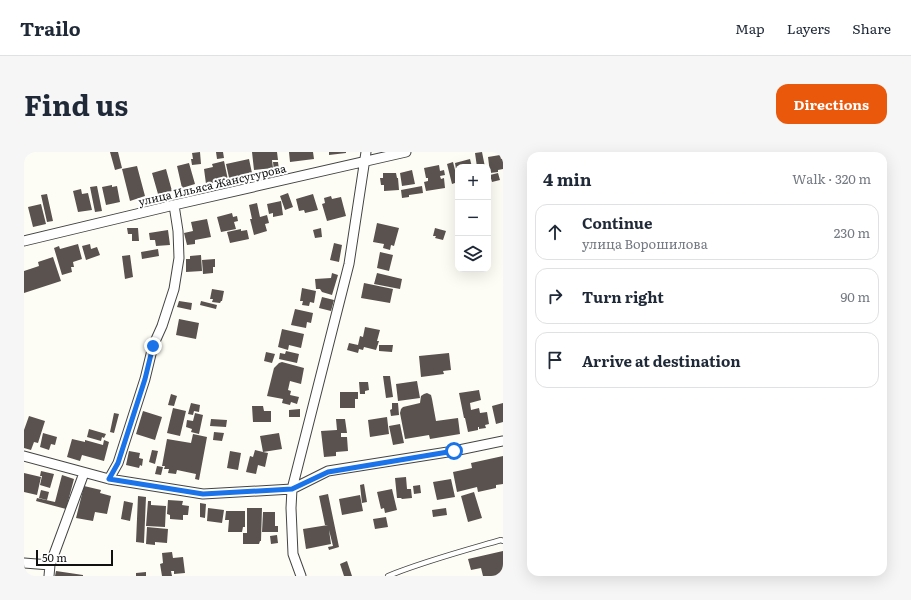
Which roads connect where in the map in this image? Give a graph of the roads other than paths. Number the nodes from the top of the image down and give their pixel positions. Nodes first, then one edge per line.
1 (366, 152) edge
2 (406, 152) edge
3 (365, 162) junction
4 (174, 205) junction
5 (24, 241) edge
6 (503, 441) edge
7 (24, 456) edge
8 (84, 473) junction
9 (109, 479) junction
10 (292, 489) junction
11 (503, 541) edge
12 (24, 563) edge
13 (50, 565) junction
14 (49, 576) edge
15 (301, 576) edge
16 (388, 576) edge

1 - 3 street
2 - 3 street, улица Ильяса Жансугурова
3 - 4 street, улица Ильяса Жансугурова
3 - 10 street
4 - 5 street, улица Ильяса Жансугурова
4 - 9 street
6 - 10 street
7 - 8 street
8 - 9 street
8 - 13 street
9 - 10 street
10 - 15 street
11 - 16 lane
12 - 13 street
13 - 14 street

